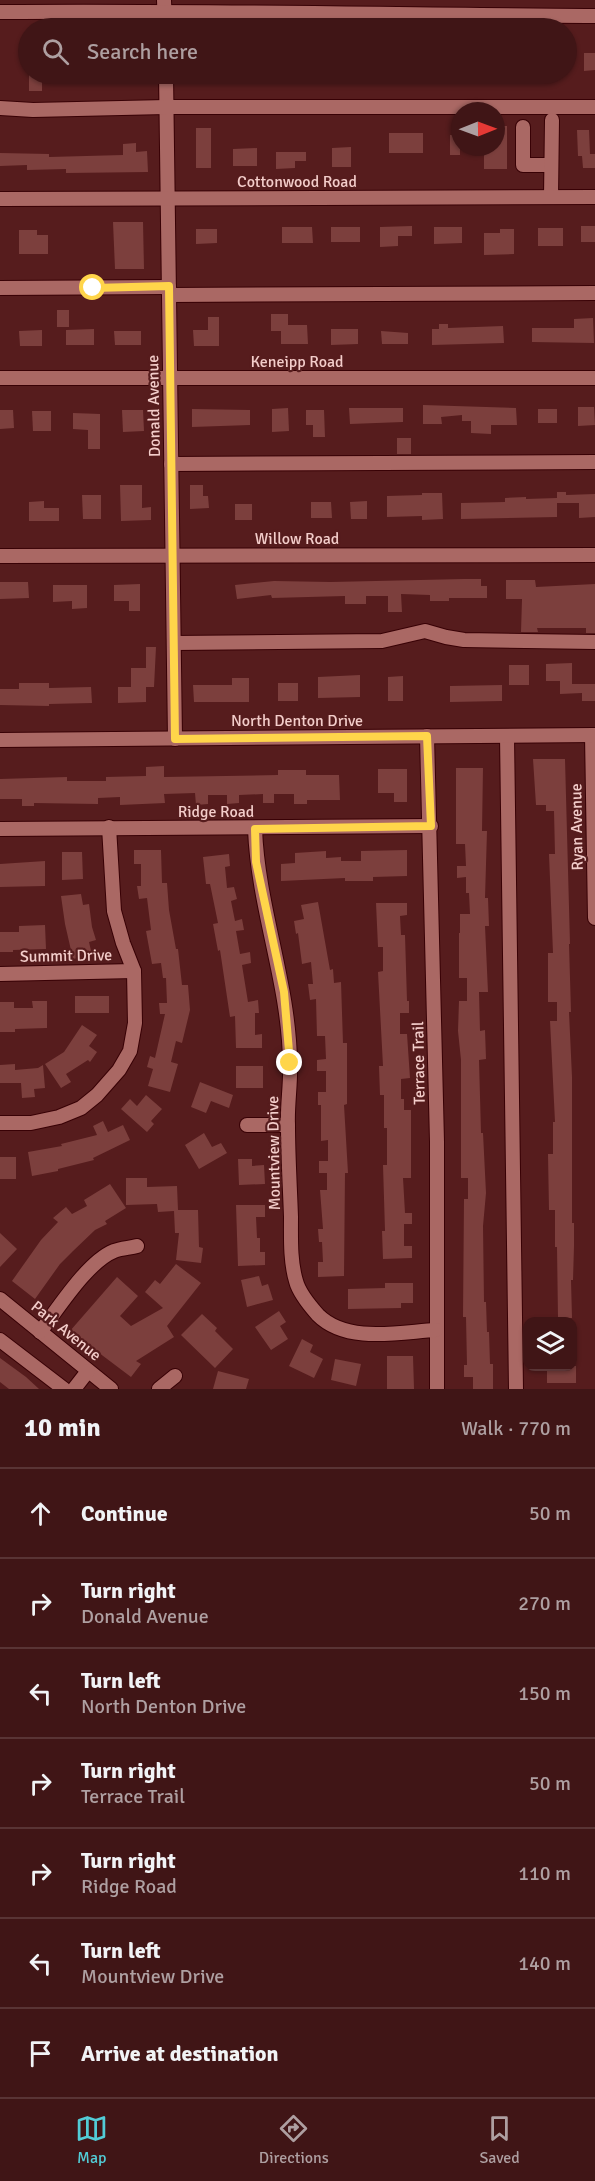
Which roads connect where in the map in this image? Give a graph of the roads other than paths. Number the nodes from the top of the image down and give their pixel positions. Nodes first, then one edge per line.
1 (165, 5) edge
2 (0, 12) edge
3 (595, 16) edge
4 (166, 84) edge
5 (166, 107) junction
6 (595, 107) edge
7 (0, 108) edge
8 (552, 120) dead end
9 (523, 127) dead end
10 (551, 165) junction
11 (551, 197) junction
12 (595, 197) edge
13 (0, 199) edge
14 (168, 199) junction
15 (0, 288) edge
16 (169, 291) junction
17 (595, 293) edge
18 (0, 378) edge
19 (595, 378) edge
20 (170, 380) junction
21 (595, 462) edge
22 (171, 464) junction
23 (595, 555) edge
24 (0, 556) edge
25 (173, 556) junction
26 (595, 642) edge
27 (174, 643) junction
28 (594, 735) edge
29 (427, 736) junction
30 (507, 736) junction
31 (175, 739) junction
32 (0, 740) edge
33 (431, 826) junction
34 (109, 827) junction
35 (0, 829) edge
36 (255, 829) junction
37 (595, 918) edge
38 (134, 971) junction
39 (0, 974) edge
40 (0, 1123) edge
41 (247, 1125) dead end
42 (288, 1125) junction
43 (137, 1246) dead end
44 (1, 1301) edge
45 (436, 1330) junction
46 (40, 1332) junction
47 (0, 1340) edge
48 (88, 1371) junction
49 (175, 1376) dead end
50 (64, 1389) edge
51 (74, 1389) edge
52 (111, 1389) edge
53 (159, 1389) edge
54 (437, 1389) edge
55 (516, 1389) edge

1 - 2 street
1 - 3 street
4 - 5 street, Donald Avenue
5 - 6 street
5 - 7 street
5 - 14 street, Donald Avenue
8 - 10 street
9 - 10 street
10 - 11 street
11 - 12 street, Cottonwood Road
11 - 14 street, Cottonwood Road
13 - 14 street, Cottonwood Road
14 - 16 street, Donald Avenue
15 - 16 street
16 - 17 street
16 - 20 street, Donald Avenue
18 - 20 street, Keneipp Road
19 - 20 street, Keneipp Road
20 - 22 street, Donald Avenue
21 - 22 street
22 - 25 street, Donald Avenue
23 - 25 street, Willow Road
24 - 25 street, Willow Road
25 - 27 street, Donald Avenue
26 - 27 street
27 - 31 street, Donald Avenue
28 - 30 street, North Denton Drive
28 - 37 street, Ryan Avenue
29 - 30 street, North Denton Drive
29 - 31 street, North Denton Drive
29 - 33 street, Terrace Trail
30 - 55 street
31 - 32 street, North Denton Drive
33 - 36 street, Ridge Road
33 - 45 street, Terrace Trail
34 - 35 street, Ridge Road
34 - 36 street, Ridge Road
34 - 38 street
36 - 42 street, Mountview Drive
38 - 39 street, Summit Drive
38 - 40 street
41 - 42 street
42 - 45 street, Mountview Drive
43 - 46 street
44 - 46 street, Park Avenue
45 - 54 street, Terrace Trail
46 - 48 street, Park Avenue
47 - 50 street
48 - 51 street
48 - 52 street, Park Avenue
49 - 53 street

